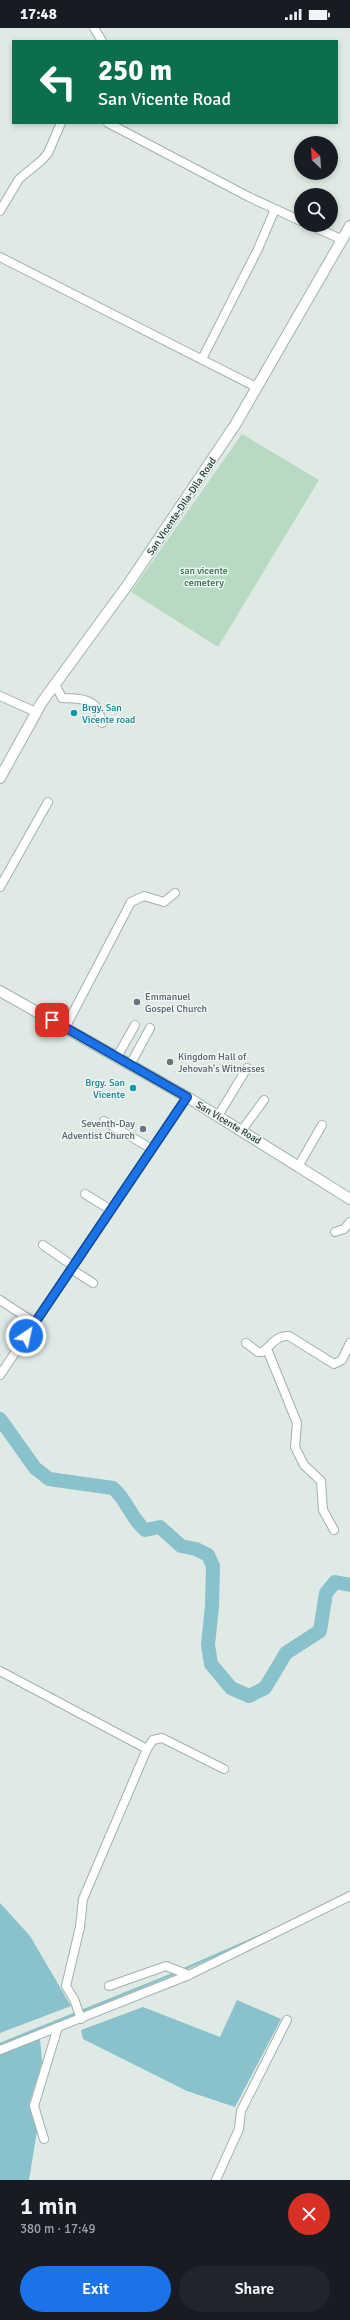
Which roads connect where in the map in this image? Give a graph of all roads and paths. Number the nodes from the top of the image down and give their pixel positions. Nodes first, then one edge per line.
1 (94, 28) edge
2 (101, 40) edge
3 (61, 124) edge
4 (110, 124) edge
5 (124, 124) edge
6 (129, 134) junction
7 (275, 209) junction
8 (0, 212) edge
9 (294, 218) edge
10 (350, 226) edge
11 (325, 232) edge
12 (343, 240) junction
13 (0, 257) edge
14 (202, 359) junction
15 (256, 387) junction
16 (55, 684) junction
17 (0, 696) edge
18 (36, 712) junction
19 (102, 723) dead end
20 (0, 778) edge
21 (48, 802) dead end
22 (0, 887) edge
23 (175, 893) dead end
24 (0, 991) edge
25 (135, 1025) dead end
26 (65, 1028) junction
27 (150, 1028) dead end
28 (117, 1057) junction
29 (130, 1065) junction
30 (247, 1068) dead end
31 (187, 1097) junction
32 (264, 1100) dead end
33 (218, 1116) junction
34 (104, 1121) dead end
35 (322, 1125) dead end
36 (242, 1130) junction
37 (152, 1149) junction
38 (299, 1165) junction
39 (85, 1194) dead end
40 (350, 1199) edge
41 (111, 1210) junction
42 (350, 1222) edge
43 (335, 1232) dead end
44 (44, 1245) dead end
45 (72, 1268) junction
46 (93, 1283) dead end
47 (0, 1300) edge
48 (35, 1323) junction
49 (246, 1343) dead end
50 (350, 1343) edge
51 (267, 1349) junction
52 (0, 1375) edge
53 (334, 1530) dead end
54 (0, 1671) edge
55 (147, 1749) junction
56 (224, 1769) dead end
57 (350, 1896) edge
58 (185, 1974) junction
59 (109, 1986) dead end
60 (79, 2014) junction
61 (287, 2020) dead end
62 (58, 2027) junction
63 (0, 2050) edge
64 (44, 2139) dead end
65 (216, 2180) edge

1 - 2 street
3 - 8 street
4 - 6 street
5 - 6 street
6 - 7 street
7 - 9 street
7 - 14 street
10 - 12 street, San Vicente-Dila-Dila Road
11 - 12 street
12 - 15 street, San Vicente-Dila-Dila Road
13 - 14 street
14 - 15 street
15 - 16 street, San Vicente-Dila-Dila Road
16 - 18 street, San Vicente-Dila-Dila Road
16 - 19 street
17 - 18 street
18 - 20 street, San Vicente-Dila-Dila Road
21 - 22 street
23 - 26 street
24 - 26 street, San Vicente Road
25 - 28 street
26 - 28 street, San Vicente Road
27 - 29 street
28 - 29 street, San Vicente Road
29 - 31 street, San Vicente Road
30 - 33 street
31 - 33 street, San Vicente Road
31 - 37 street
32 - 36 street
33 - 36 street, San Vicente Road
34 - 37 street
35 - 38 street
36 - 38 street, San Vicente Road
37 - 41 street
38 - 40 street, San Vicente Road
39 - 41 street
41 - 45 street
42 - 43 street
44 - 45 street
45 - 46 street
45 - 48 street
47 - 48 street
48 - 52 street
49 - 51 street
50 - 51 street
51 - 53 street
54 - 55 street
55 - 56 street
55 - 60 street
57 - 58 street
58 - 59 street
58 - 60 street
60 - 62 street
61 - 65 street
62 - 63 street
62 - 64 street

